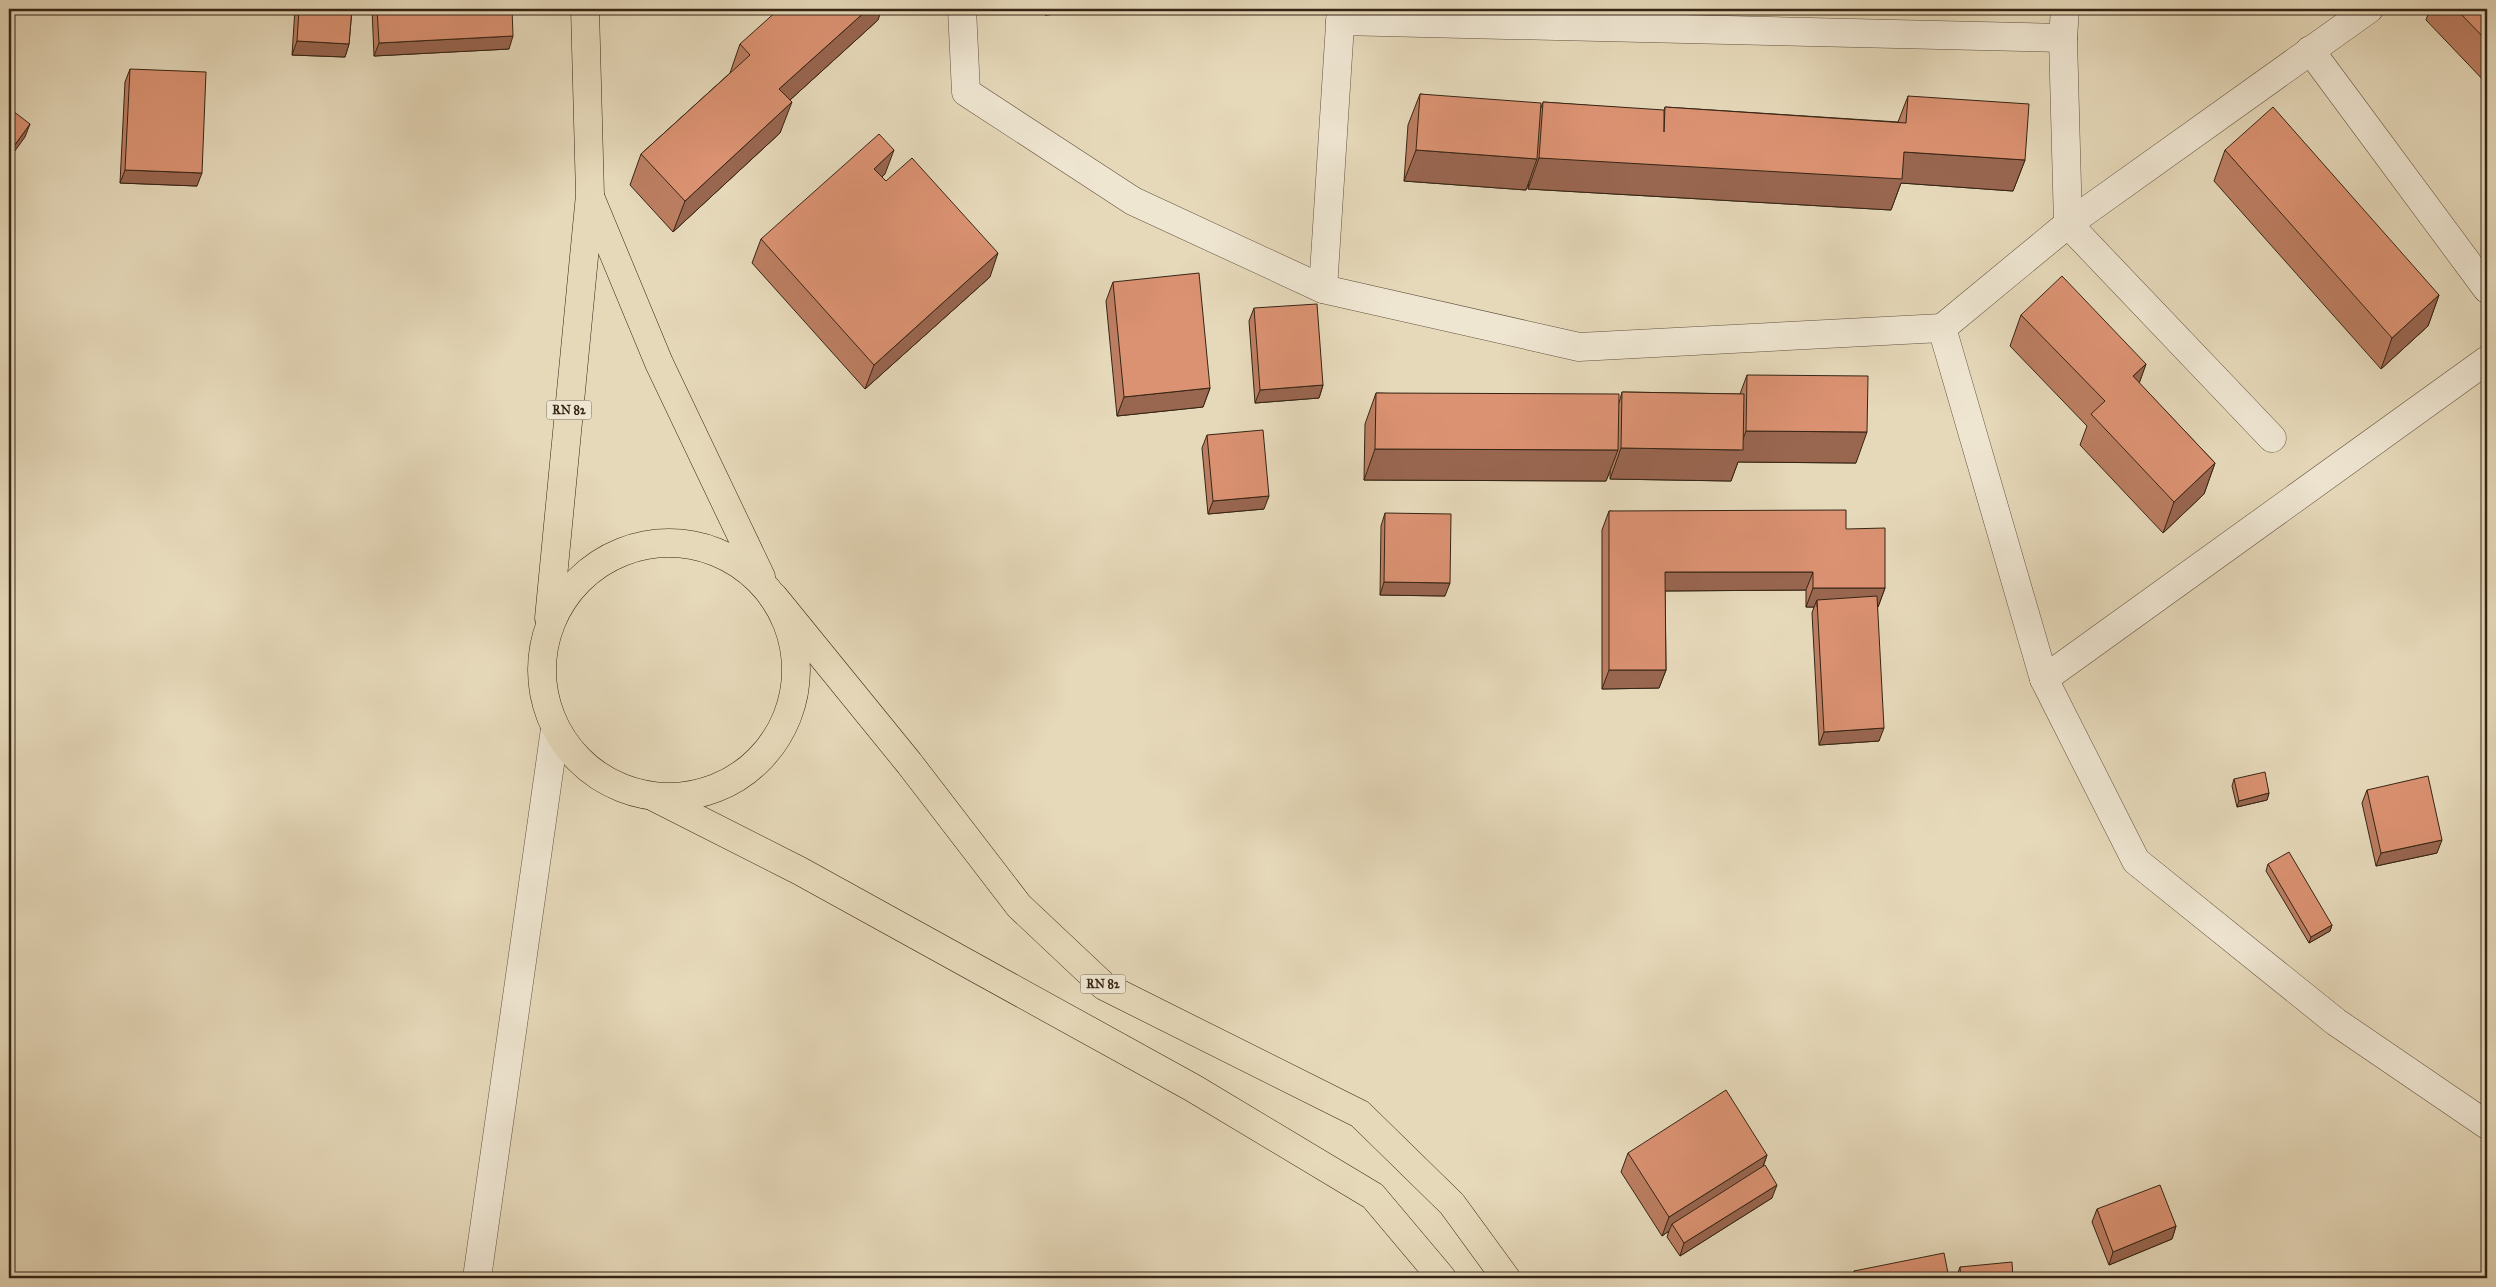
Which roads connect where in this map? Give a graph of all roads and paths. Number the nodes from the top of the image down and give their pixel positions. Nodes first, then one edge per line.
1 (585, 9) edge
2 (962, 9) edge
3 (2065, 9) edge
4 (2369, 9) edge
5 (1340, 15) edge
6 (2063, 38) junction
7 (2310, 50) junction
8 (590, 195) junction
9 (2068, 224) junction
10 (2487, 288) edge
11 (1323, 289) junction
12 (1942, 328) junction
13 (2487, 360) edge
14 (2272, 438) dead end
15 (770, 591) junction
16 (549, 626) junction
17 (2044, 679) junction
18 (555, 729) junction
19 (654, 797) junction
20 (2487, 1125) edge
21 (476, 1278) edge
22 (1442, 1278) edge
23 (1506, 1278) edge

1 - 8 main road, RN 82
2 - 11 street
3 - 6 street
4 - 7 street
5 - 6 street
5 - 11 street
6 - 9 street
7 - 9 street
7 - 10 street
8 - 15 main road, RN 82
8 - 16 main road, RN 82
9 - 12 street
9 - 14 street
11 - 12 street
12 - 17 street
13 - 17 street
15 - 16 main road
15 - 19 main road
15 - 23 main road, RN 82
16 - 18 main road
17 - 20 street
18 - 19 main road
18 - 21 street
19 - 22 main road

